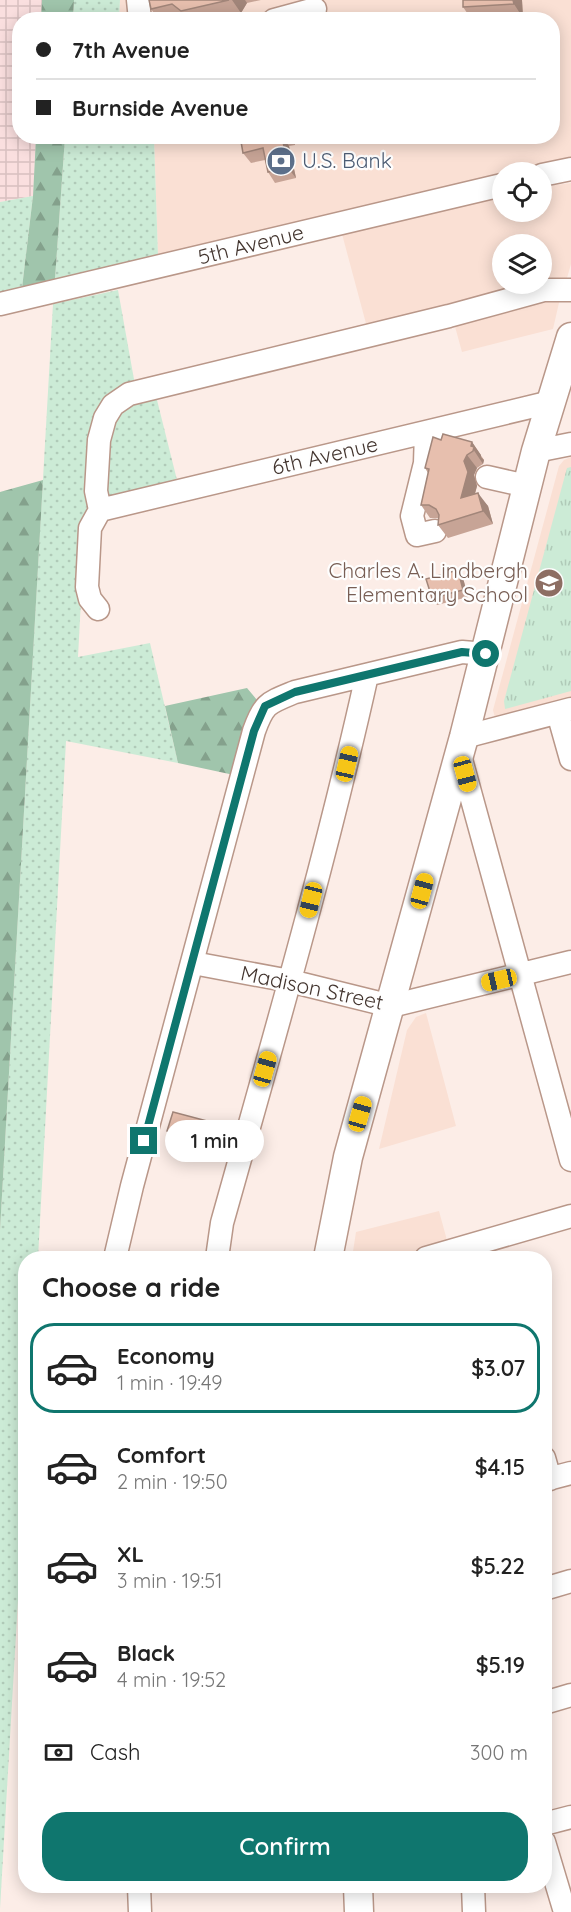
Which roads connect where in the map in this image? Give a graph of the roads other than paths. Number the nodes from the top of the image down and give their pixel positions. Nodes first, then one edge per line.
1 (315, 9) dead end
2 (304, 12) edge
3 (571, 169) edge
4 (552, 174) edge
5 (492, 187) edge
6 (571, 290) edge
7 (6, 302) edge
8 (570, 346) edge
9 (551, 402) junction
10 (426, 432) junction
11 (571, 444) edge
12 (536, 452) junction
13 (487, 477) dead end
14 (527, 486) junction
15 (100, 510) junction
16 (435, 531) dead end
17 (98, 609) dead end
18 (486, 654) junction
19 (368, 675) junction
20 (565, 711) edge
21 (462, 745) junction
22 (571, 759) edge
23 (571, 962) edge
24 (193, 963) junction
25 (520, 975) junction
26 (290, 981) junction
27 (391, 1006) junction
28 (571, 1160) edge
29 (571, 1216) edge
30 (487, 1250) edge
31 (117, 1251) edge
32 (218, 1251) edge
33 (329, 1251) edge
34 (571, 1581) edge
35 (552, 1587) edge
36 (571, 1695) edge
37 (552, 1701) edge
38 (571, 1817) edge
39 (552, 1822) edge
40 (552, 1869) edge
41 (139, 1893) edge
42 (359, 1893) edge
43 (473, 1893) edge
44 (140, 1912) edge
45 (360, 1912) edge
46 (474, 1912) edge
47 (565, 1912) edge

1 - 2 street
3 - 4 street
5 - 7 street, 5th Avenue
6 - 15 street
8 - 9 main road
9 - 10 street, 6th Avenue
9 - 12 main road
10 - 15 street, 6th Avenue
10 - 16 street
11 - 12 street
12 - 14 main road
13 - 14 street
14 - 18 main road
15 - 17 street
18 - 19 street
18 - 21 main road
19 - 24 street
19 - 26 street
20 - 21 street
20 - 22 street
21 - 25 street
21 - 27 main road
23 - 25 street, Madison Street
24 - 26 street, Madison Street
24 - 31 street
25 - 27 street, Madison Street
25 - 28 street
26 - 27 street, Madison Street
26 - 32 street
27 - 33 main road
29 - 30 street
34 - 35 street
36 - 37 street
38 - 39 street
40 - 47 street
41 - 44 street
42 - 45 main road
43 - 46 street

